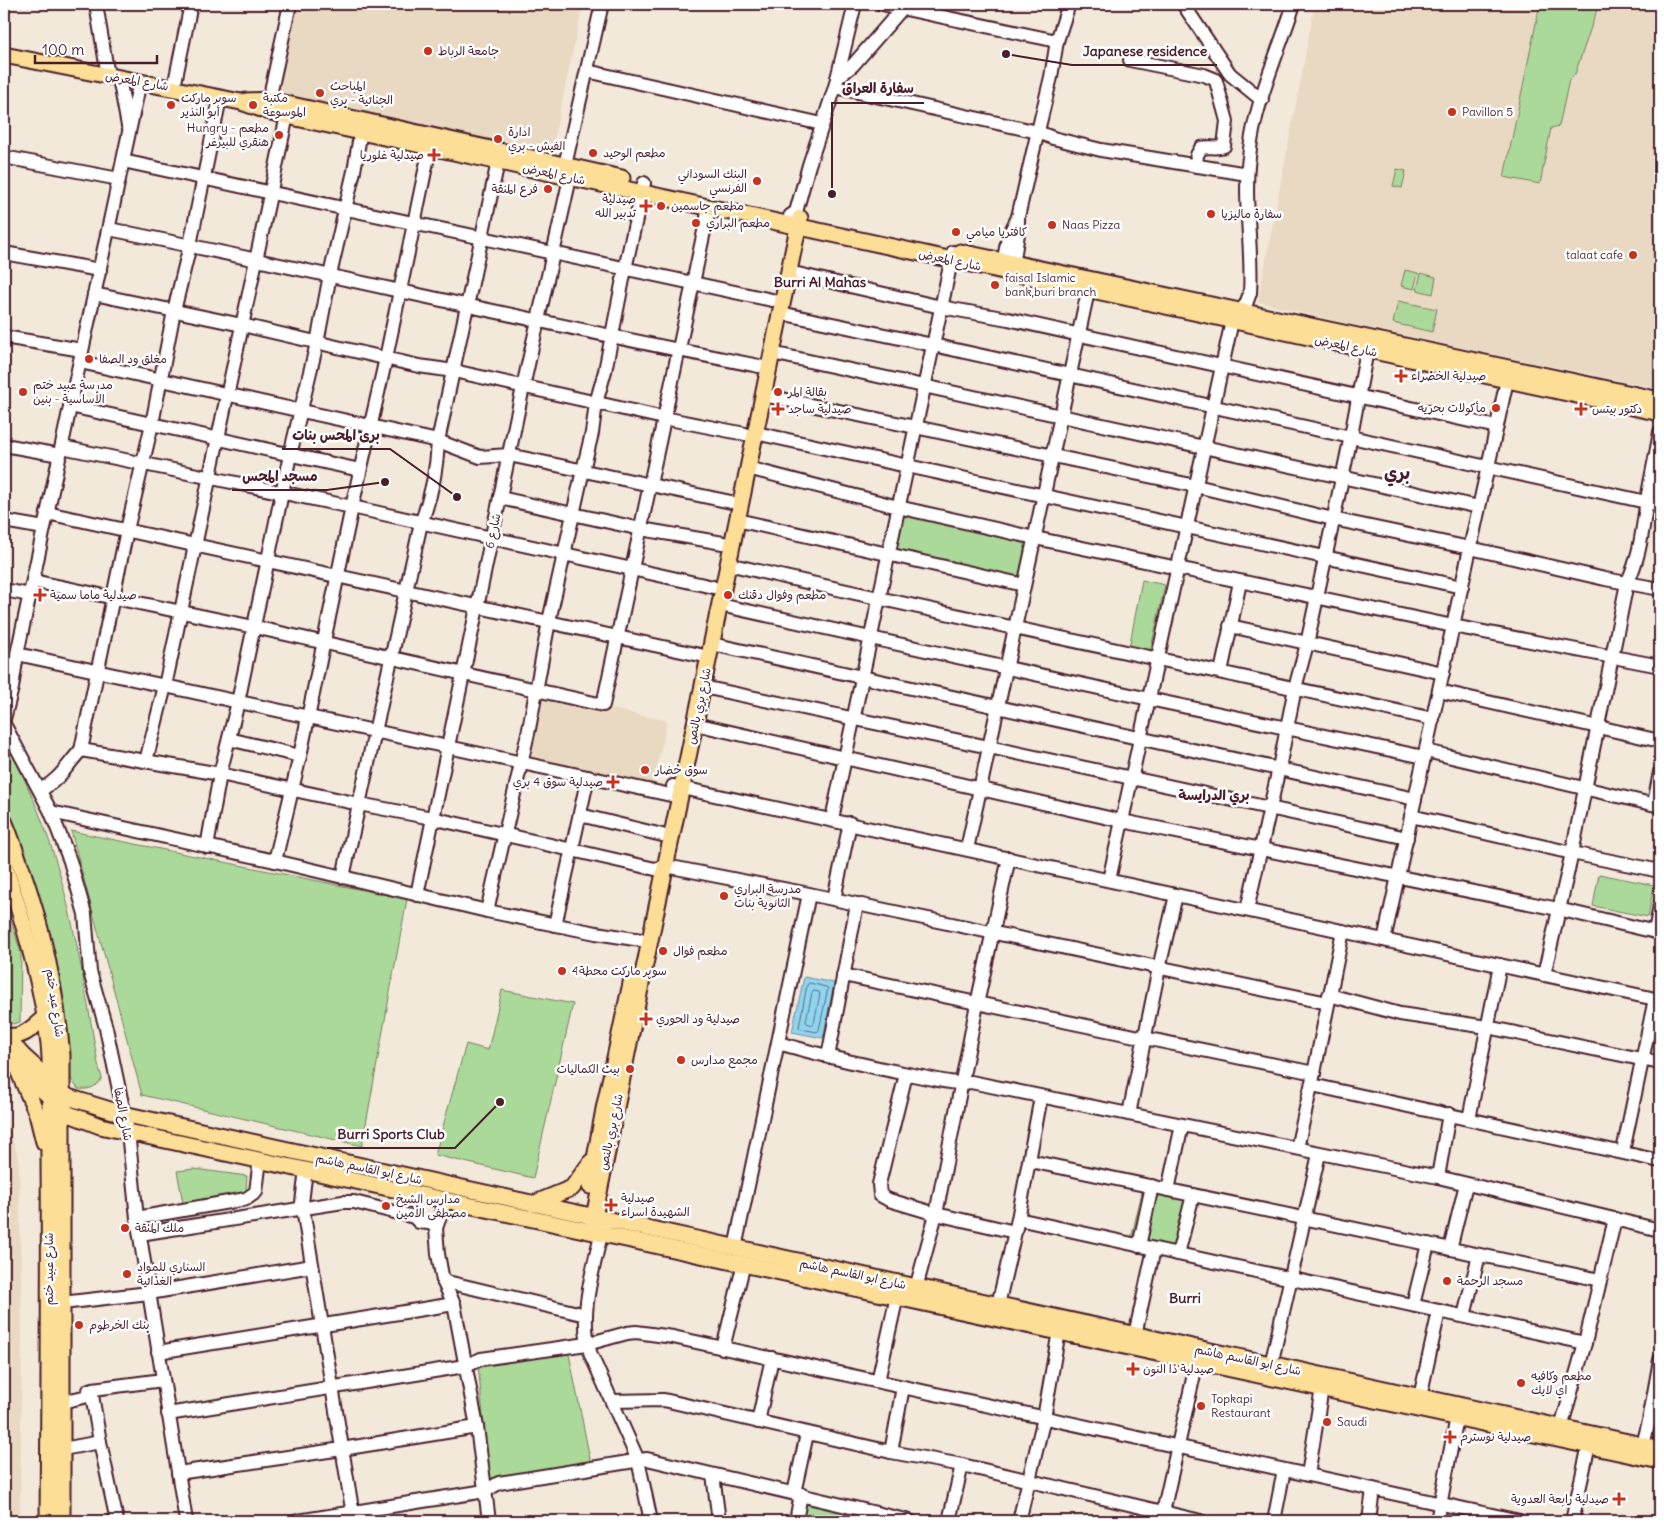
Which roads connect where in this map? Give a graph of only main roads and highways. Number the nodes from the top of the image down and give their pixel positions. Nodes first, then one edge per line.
1 (7, 55) edge
2 (362, 126) junction
3 (568, 172) junction
4 (643, 188) junction
5 (794, 220) junction
6 (776, 307) junction
7 (1373, 347) junction
8 (1536, 380) junction
9 (1660, 400) edge
10 (1660, 413) edge
11 (750, 433) junction
12 (676, 791) junction
13 (4, 821) edge
14 (4, 864) edge
15 (661, 867) junction
16 (45, 1017) junction
17 (4, 1035) edge
18 (4, 1056) edge
19 (17, 1069) junction
20 (56, 1095) junction
21 (594, 1157) junction
22 (48, 1158) junction
23 (63, 1192) joint
24 (532, 1204) junction
25 (593, 1224) junction
26 (1660, 1449) edge
27 (1660, 1461) edge
28 (48, 1521) edge
29 (62, 1521) edge

1 - 2 main road, شارع المعرض
2 - 3 main road, شارع المعرض
2 - 3 main road, شارع المعرض
3 - 4 main road, شارع المعرض
4 - 5 main road, شارع المعرض
4 - 5 main road, شارع المعرض
5 - 6 main road, شارع بري بالنص
5 - 6 main road, شارع بري بالنص
5 - 7 main road, شارع المعرض
6 - 11 main road, شارع بري بالنص
6 - 11 main road, شارع بري بالنص
7 - 8 main road, شارع المعرض
7 - 8 main road, شارع المعرض
8 - 9 main road, شارع المعرض
8 - 10 main road, شارع المعرض
11 - 12 main road, شارع بري بالنص
11 - 12 main road, شارع بري بالنص
12 - 15 main road, شارع بري بالنص
12 - 15 main road, شارع بري بالنص
13 - 20 main road, شارع عبد ختم
14 - 16 main road, شارع عبد ختم
15 - 21 main road, شارع بري بالنص
15 - 25 main road, شارع بري بالنص
16 - 17 main road
16 - 20 main road, شارع عبيد ختم
17 - 20 main road
18 - 19 main road
19 - 20 main road
19 - 22 main road
20 - 22 main road, شارع عبيد ختم
20 - 23 main road, شارع عبد ختم
20 - 24 main road, شارع ابو القاسم هاشم
20 - 25 main road, شارع ابو القاسم هاشم
21 - 24 main road
21 - 25 main road, شارع بري بالنص
22 - 28 main road, شارع عبيد ختم
23 - 29 main road, شارع عبيد ختم
24 - 25 main road, شارع ابو القاسم هاشم
25 - 26 main road, شارع ابو القاسم هاشم
25 - 27 main road, شارع ابو القاسم هاشم

